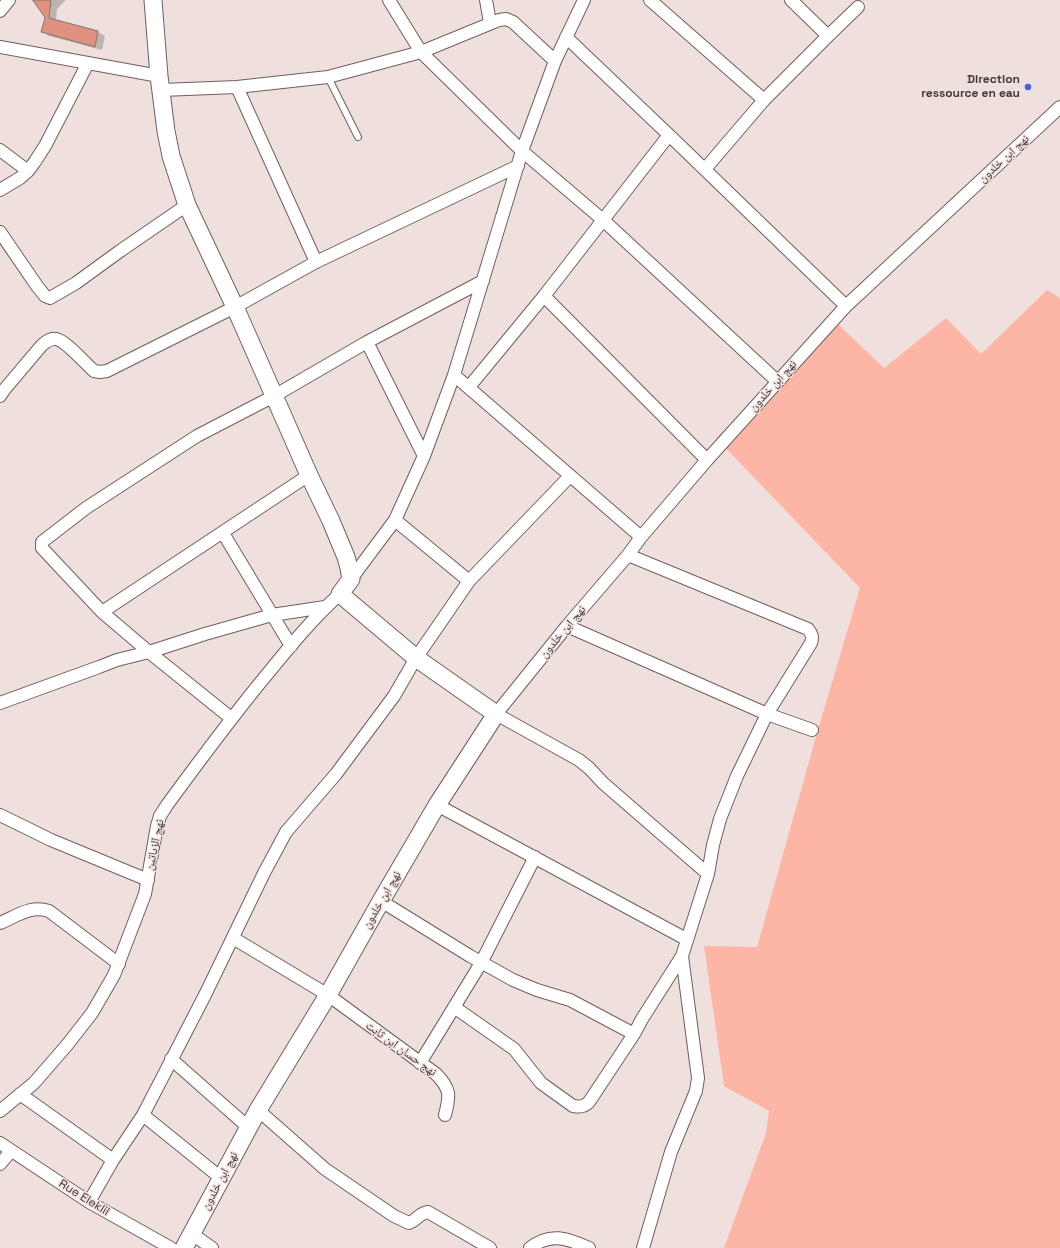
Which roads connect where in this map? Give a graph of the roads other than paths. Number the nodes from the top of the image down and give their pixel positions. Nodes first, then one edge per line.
1 (9, 0) edge
2 (152, 0) edge
3 (389, 0) edge
4 (486, 0) edge
5 (584, 0) edge
6 (650, 0) edge
7 (791, 0) edge
8 (858, 7) dead end
9 (0, 11) edge
10 (490, 23) junction
11 (828, 36) junction
12 (566, 37) junction
13 (0, 47) edge
14 (421, 52) junction
15 (555, 61) junction
16 (88, 63) junction
17 (328, 77) junction
18 (160, 83) junction
19 (237, 87) junction
20 (764, 100) junction
21 (1060, 107) edge
22 (669, 135) junction
23 (358, 137) dead end
24 (0, 150) edge
25 (522, 151) junction
26 (518, 166) junction
27 (705, 169) junction
28 (28, 171) junction
29 (0, 190) edge
30 (187, 205) junction
31 (603, 220) junction
32 (0, 232) edge
33 (316, 262) junction
34 (483, 281) junction
35 (544, 296) junction
36 (846, 306) junction
37 (235, 307) junction
38 (366, 342) junction
39 (454, 375) junction
40 (777, 381) junction
41 (469, 388) junction
42 (0, 396) edge
43 (274, 396) junction
44 (424, 456) junction
45 (707, 460) junction
46 (309, 476) junction
47 (570, 476) junction
48 (395, 520) junction
49 (223, 533) junction
50 (641, 537) junction
51 (628, 555) junction
52 (351, 579) junction
53 (469, 581) junction
54 (340, 594) junction
55 (325, 607) junction
56 (102, 612) junction
57 (272, 615) junction
58 (567, 626) junction
59 (291, 646) junction
60 (149, 652) junction
61 (416, 658) junction
62 (0, 703) edge
63 (496, 714) junction
64 (767, 714) junction
65 (231, 718) junction
66 (812, 730) dead end
67 (437, 805) junction
68 (0, 815) edge
69 (534, 857) junction
70 (708, 874) junction
71 (148, 880) junction
72 (381, 901) junction
73 (0, 923) edge
74 (233, 938) junction
75 (686, 938) junction
76 (682, 956) junction
77 (481, 963) junction
78 (119, 964) junction
79 (328, 995) junction
80 (454, 1007) junction
81 (634, 1034) junction
82 (171, 1059) junction
83 (420, 1063) junction
84 (20, 1094) junction
85 (258, 1110) junction
86 (0, 1111) edge
87 (143, 1115) junction
88 (445, 1115) dead end
89 (248, 1127) junction
90 (0, 1143) edge
91 (11, 1151) junction
92 (114, 1160) junction
93 (0, 1164) edge
94 (221, 1178) junction
95 (89, 1202) junction
96 (188, 1241) edge
97 (171, 1248) edge
98 (212, 1248) edge
99 (490, 1248) edge
100 (530, 1248) edge
101 (589, 1248) edge
102 (642, 1248) edge

1 - 9 street
2 - 18 street
3 - 14 street
4 - 10 street
5 - 12 street
6 - 20 street
7 - 11 street
8 - 11 street
10 - 14 street
10 - 15 street
11 - 20 street
12 - 15 street
12 - 22 street
13 - 16 street
14 - 17 street
14 - 25 street
15 - 25 street
16 - 18 street
16 - 28 street
17 - 19 street
17 - 23 lane
18 - 19 street
18 - 30 street
19 - 33 street
20 - 27 street
21 - 36 street, نهج ابن خلدون
22 - 27 street
22 - 31 street
24 - 28 street
25 - 26 street
25 - 31 street
26 - 33 street
26 - 34 street
27 - 36 street
28 - 29 street
30 - 32 street
30 - 37 street
31 - 35 street
31 - 40 street
33 - 37 street
34 - 38 street
34 - 39 street
35 - 41 street
35 - 45 street
36 - 40 street, نهج ابن خلدون
37 - 42 street
37 - 43 street
38 - 43 street
38 - 44 street
39 - 41 street
39 - 44 street
40 - 45 street, نهج ابن خلدون
41 - 47 street
43 - 46 street
43 - 56 street
44 - 48 street
45 - 50 street, نهج ابن خلدون
46 - 49 street
46 - 52 street
47 - 50 street
47 - 53 street
48 - 52 street
48 - 53 street
49 - 56 street
49 - 57 street
50 - 51 street, نهج ابن خلدون
51 - 58 street, نهج ابن خلدون
51 - 64 street
52 - 54 street
53 - 61 street
54 - 55 street, نهج الزياتين
54 - 61 street
55 - 57 street
55 - 59 street, نهج الزياتين
56 - 60 street
57 - 59 street
57 - 60 street
58 - 63 street, نهج ابن خلدون
58 - 64 street
59 - 65 street, نهج الزياتين
60 - 62 street
60 - 65 street
61 - 63 street
61 - 74 street
63 - 67 street, نهج ابن خلدون
63 - 70 street
64 - 66 street
64 - 70 street
65 - 71 street, نهج الزياتين
67 - 69 street
67 - 72 street, نهج ابن خلدون
68 - 71 street
69 - 75 street
69 - 77 street
70 - 75 street
71 - 78 street, نهج الزياتين
72 - 77 street
72 - 79 street, نهج ابن خلدون
73 - 78 street
74 - 79 street, نهج حسان ابن ثابت
74 - 82 street
75 - 76 street
76 - 81 street
76 - 102 street
77 - 80 street
77 - 81 street
78 - 84 street, نهج الزياتين
79 - 83 street, نهج حسان ابن ثابت
79 - 85 street, نهج ابن خلدون
80 - 81 street
80 - 83 street
82 - 87 street
82 - 89 street
83 - 88 street, نهج حسان ابن ثابت
84 - 86 street, نهج الزياتين
84 - 92 street
85 - 89 street, نهج ابن خلدون
85 - 99 street
87 - 92 street
87 - 94 street
89 - 94 street, نهج ابن خلدون
90 - 91 street, Rue Eleklil
91 - 93 street
91 - 95 street, Rue Eleklil
92 - 95 street
94 - 96 street, نهج ابن خلدون
95 - 97 street, Rue Eleklil
96 - 98 street
100 - 101 street

